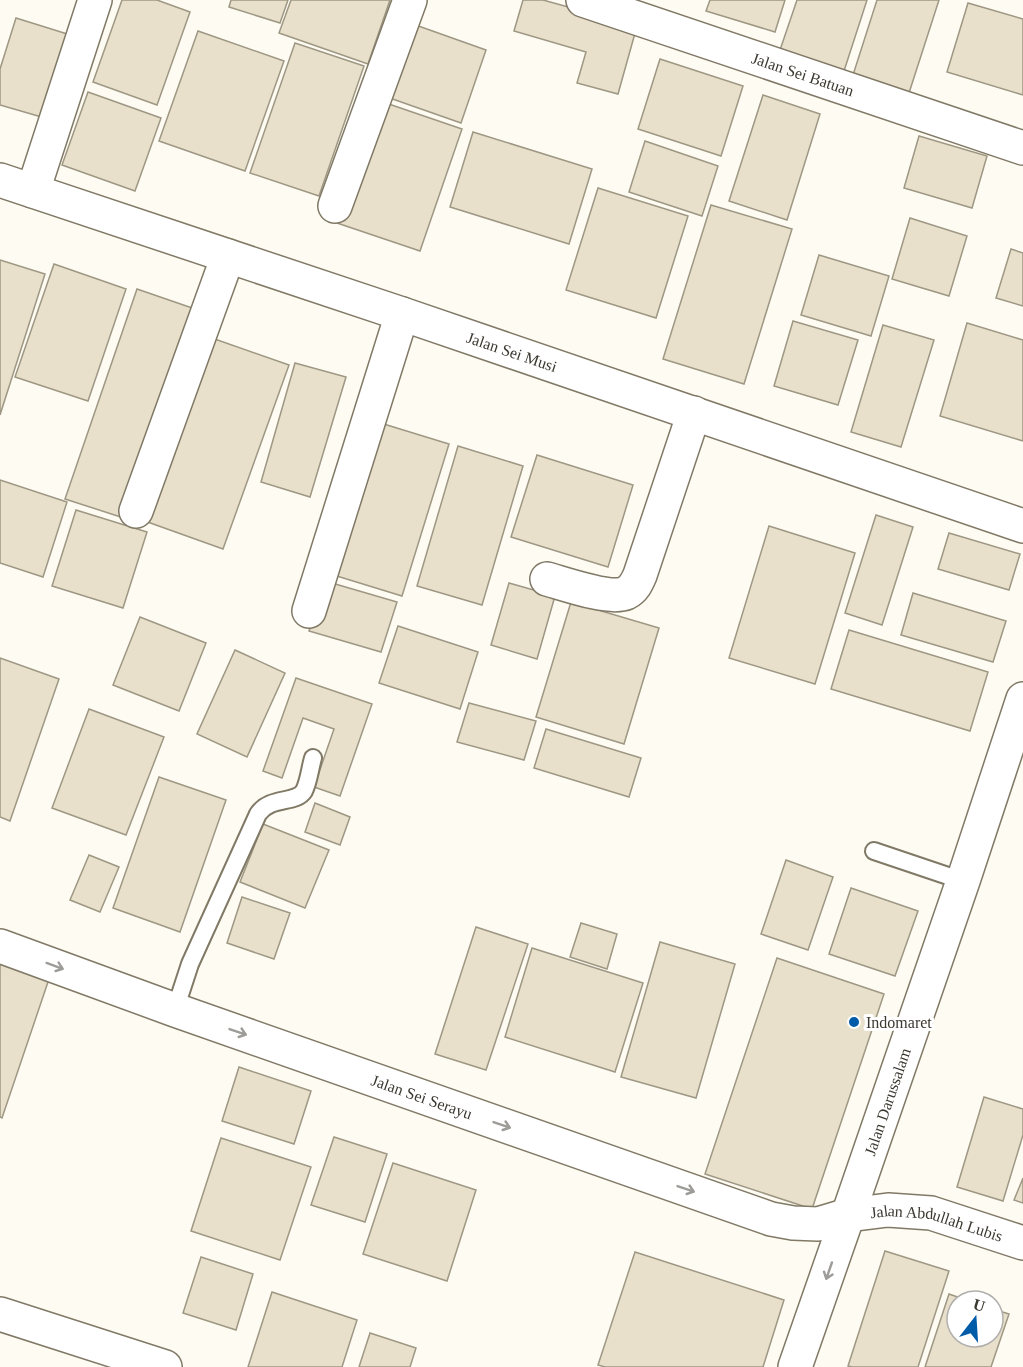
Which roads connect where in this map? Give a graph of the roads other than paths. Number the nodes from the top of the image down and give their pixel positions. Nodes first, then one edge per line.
1 (95, 0) edge
2 (410, 0) edge
3 (583, 0) edge
4 (1023, 148) edge
5 (0, 180) edge
6 (33, 191) junction
7 (335, 206) dead end
8 (228, 256) junction
9 (402, 314) junction
10 (694, 413) junction
11 (136, 511) dead end
12 (1023, 526) edge
13 (547, 579) dead end
14 (309, 611) dead end
15 (1023, 699) edge
16 (313, 758) dead end
17 (874, 851) dead end
18 (963, 881) junction
19 (0, 946) edge
20 (175, 1010) junction
21 (848, 1215) junction
22 (1023, 1243) edge
23 (0, 1314) edge
24 (165, 1367) edge
25 (795, 1367) edge

1 - 6 street
2 - 7 street
3 - 4 street, Jalan Sei Batuan
5 - 6 street, Jalan Sei Musi
6 - 8 street, Jalan Sei Musi
8 - 9 street, Jalan Sei Musi
8 - 11 street
9 - 10 street, Jalan Sei Musi
9 - 14 street
10 - 12 street, Jalan Sei Musi
10 - 13 street
15 - 18 street, Jalan Darussalam
16 - 20 lane
17 - 18 lane
18 - 21 street, Jalan Darussalam
19 -> 20 street, Jalan Sei Serayu
20 -> 21 street, Jalan Sei Serayu
21 - 22 street, Jalan Abdullah Lubis
21 -> 25 street, Jalan Darussalam
23 - 24 street

